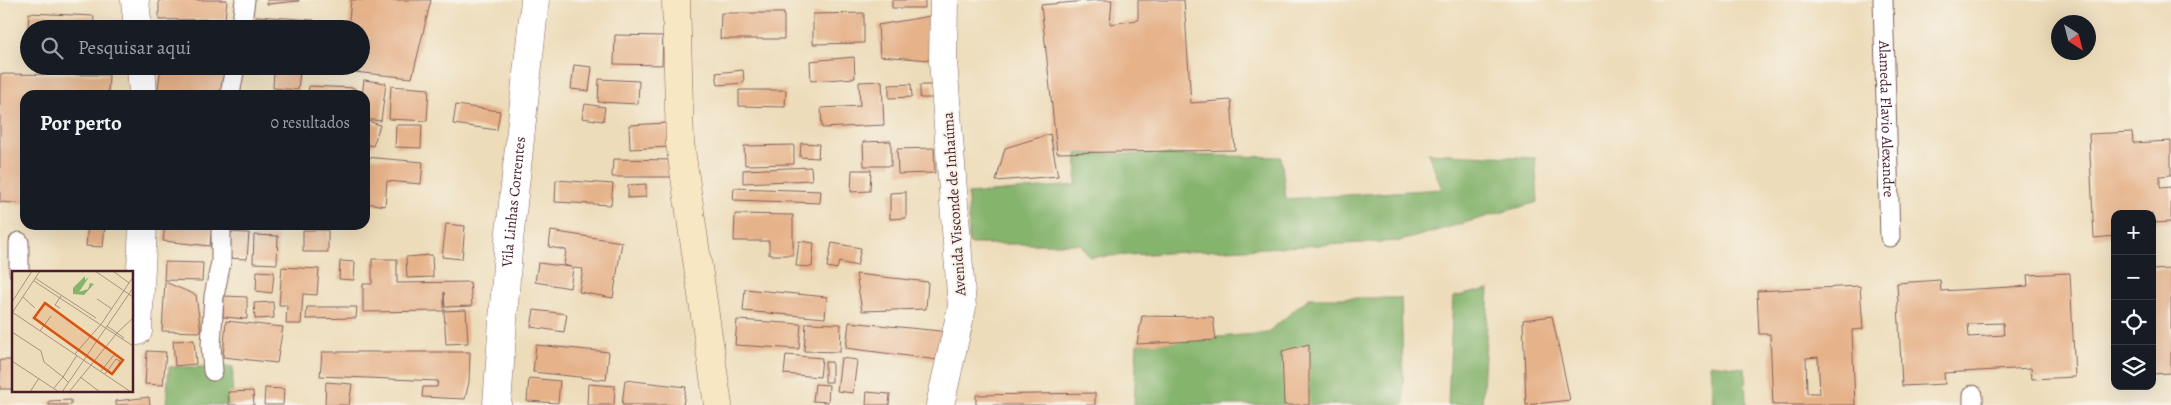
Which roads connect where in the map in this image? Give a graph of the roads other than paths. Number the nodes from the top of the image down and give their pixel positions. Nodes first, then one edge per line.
1 (136, 0) edge
2 (245, 0) edge
3 (535, 0) edge
4 (676, 0) edge
5 (944, 0) edge
6 (1883, 0) edge
7 (137, 20) edge
8 (242, 20) edge
9 (141, 75) edge
10 (233, 75) edge
11 (142, 90) edge
12 (231, 90) edge
13 (143, 230) edge
14 (221, 230) edge
15 (1890, 237) dead end
16 (19, 242) dead end
17 (19, 271) edge
18 (135, 331) edge
19 (213, 371) dead end
20 (497, 405) edge
21 (718, 405) edge
22 (940, 405) edge

1 - 7 street
2 - 8 lane
3 - 20 street, Vila Linhas Correntes
4 - 21 street
5 - 22 street, Avenida Visconde de Inhaúma
6 - 15 lane, Alameda Flavio Alexandre
9 - 11 street
10 - 12 lane
13 - 18 street
14 - 19 lane
16 - 17 lane

